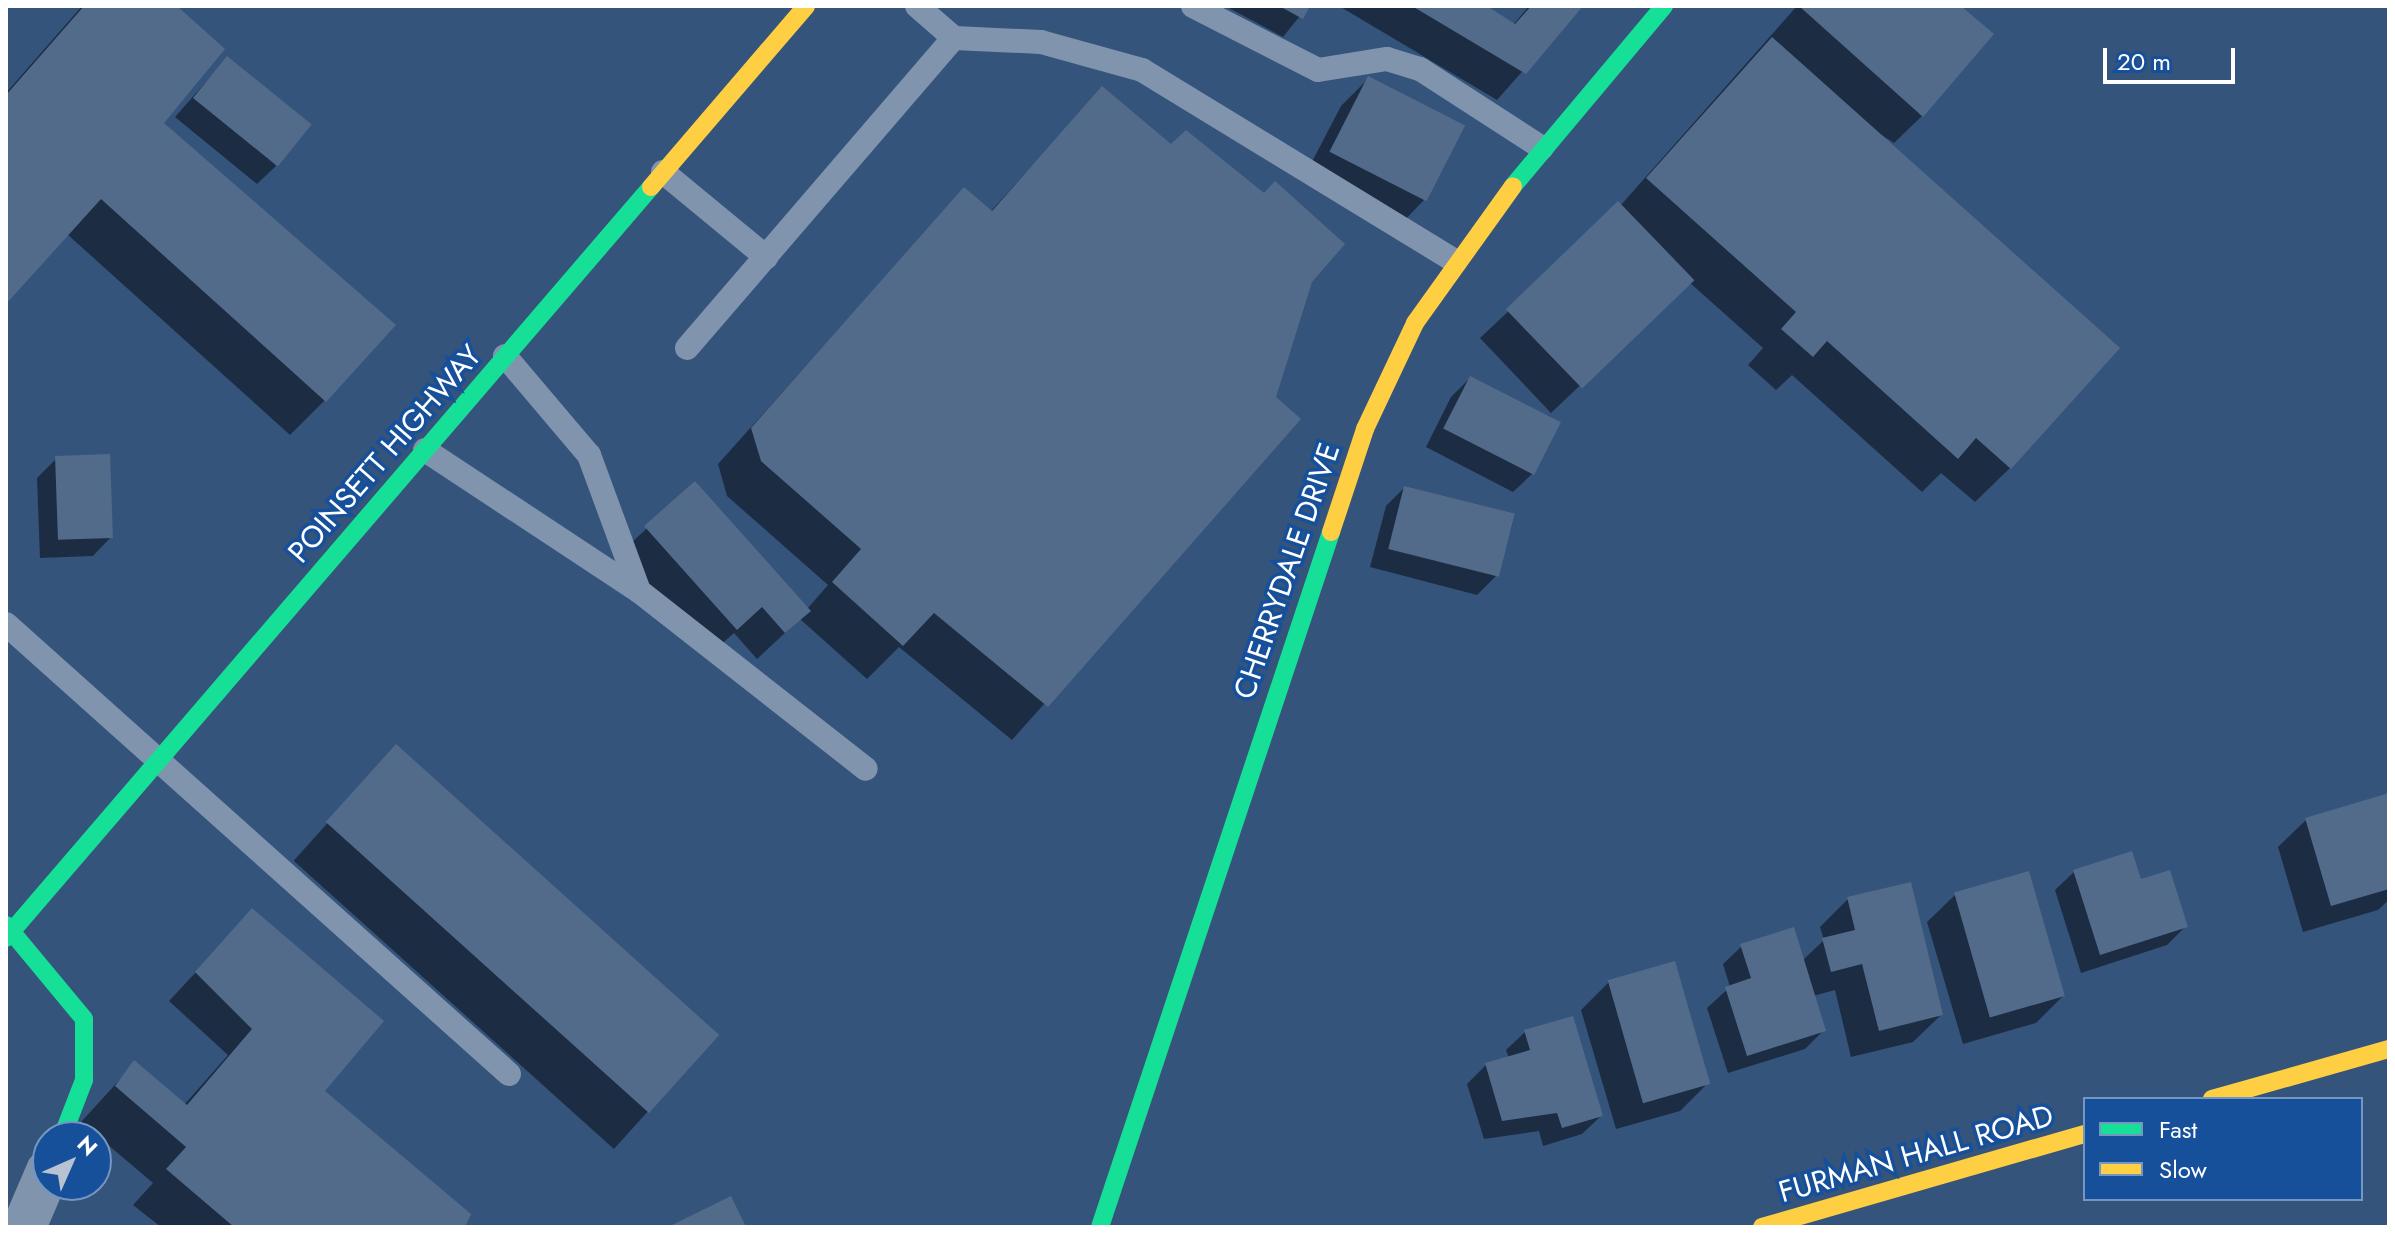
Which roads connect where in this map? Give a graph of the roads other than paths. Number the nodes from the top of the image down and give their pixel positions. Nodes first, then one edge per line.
1 (806, 6) edge
2 (917, 6) edge
3 (1193, 6) edge
4 (1664, 6) edge
5 (954, 38) junction
6 (1542, 148) junction
7 (663, 172) junction
8 (766, 257) junction
9 (1455, 261) junction
10 (687, 348) dead end
11 (505, 356) junction
12 (425, 450) junction
13 (639, 591) junction
14 (6, 624) edge
15 (158, 761) junction
16 (866, 769) dead end
17 (8, 931) edge
18 (2389, 1049) edge
19 (509, 1074) dead end
20 (2219, 1097) edge
21 (68, 1121) edge
22 (2083, 1135) edge
23 (35, 1201) edge
24 (24, 1227) edge
25 (1100, 1227) edge
26 (1762, 1227) edge

1 - 7 main road, POINSETT HIGHWAY
2 - 5 lane
3 - 6 lane
4 - 6 main road, CHERRYDALE DRIVE
5 - 8 lane
5 - 9 lane
6 - 9 main road, CHERRYDALE DRIVE
7 - 8 lane
7 - 11 main road, POINSETT HIGHWAY
8 - 10 lane
9 - 25 main road, CHERRYDALE DRIVE
11 - 12 main road, POINSETT HIGHWAY
11 - 13 lane
12 - 13 lane
12 - 15 main road, POINSETT HIGHWAY
13 - 16 lane
14 - 15 lane
15 - 17 main road, POINSETT HIGHWAY
15 - 19 lane
17 - 21 main road
18 - 20 main road
22 - 26 main road, FURMAN HALL ROAD
23 - 24 street

